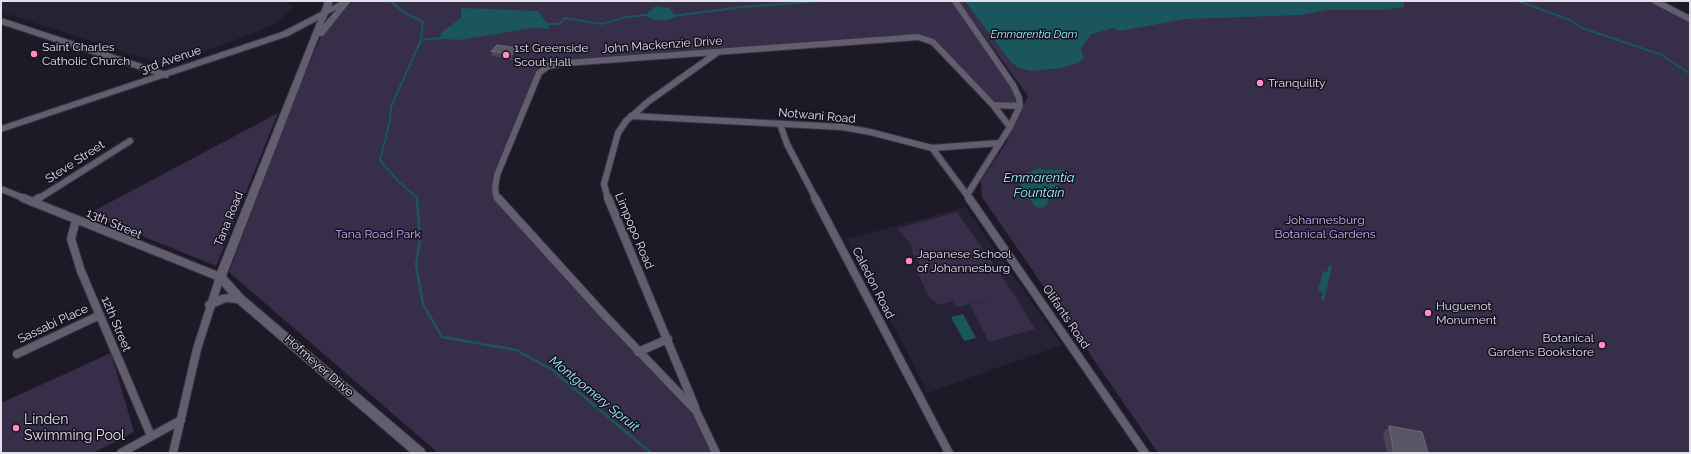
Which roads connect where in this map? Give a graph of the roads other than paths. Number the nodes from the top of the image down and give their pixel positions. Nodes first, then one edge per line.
1 (329, 1) edge
2 (333, 1) edge
3 (347, 1) edge
4 (955, 1) edge
5 (1655, 1) edge
6 (324, 14) junction
7 (1690, 19) edge
8 (1, 21) edge
9 (285, 34) junction
10 (311, 36) junction
11 (718, 52) junction
12 (166, 75) junction
13 (993, 105) junction
14 (1020, 106) junction
15 (631, 116) junction
16 (780, 124) junction
17 (1010, 127) junction
18 (1, 129) edge
19 (130, 141) dead end
20 (1000, 143) junction
21 (932, 148) junction
22 (1, 189) edge
23 (967, 195) junction
24 (33, 202) junction
25 (76, 220) junction
26 (220, 277) junction
27 (240, 299) junction
28 (210, 305) junction
29 (100, 315) junction
30 (668, 339) junction
31 (638, 352) junction
32 (17, 354) dead end
33 (696, 411) junction
34 (181, 420) junction
35 (151, 436) junction
36 (121, 453) edge
37 (173, 453) edge
38 (420, 453) edge
39 (716, 453) edge
40 (949, 453) edge
41 (1145, 453) edge

1 - 6 main road, Tana Road
2 - 3 main road
3 - 6 main road, 3rd Avenue
3 - 10 main road
4 - 14 street
5 - 7 street
6 - 9 main road, 3rd Avenue
6 - 10 main road, Tana Road
8 - 12 street
9 - 10 main road
9 - 12 main road, 3rd Avenue
10 - 26 main road, Tana Road
11 - 13 street, John Mackenzie Drive
11 - 15 street, Limpopo Road
11 - 31 street, John Mackenzie Drive
12 - 18 main road, 3rd Avenue
13 - 14 street
13 - 17 street, John Mackenzie Drive
14 - 17 street
15 - 16 street, Notwani Road
15 - 30 street, Limpopo Road
16 - 21 street, Notwani Road
16 - 40 street, Caledon Road
17 - 20 street
19 - 24 street, Steve Street
20 - 21 street, Notwani Road
20 - 23 street
21 - 23 street, Olifants Road
22 - 24 street, 13th Street
23 - 41 street, Olifants Road
24 - 25 street, 13th Street
25 - 26 street, 13th Street
25 - 29 street, 12th Street
26 - 27 main road, Hofmeyer Drive
26 - 28 street, Tana Road
27 - 28 main road
27 - 38 main road, Hofmeyer Drive
28 - 34 street, Tana Road
29 - 32 street, Sassabi Place
29 - 35 street, 12th Street
30 - 31 street
30 - 33 street, Limpopo Road
31 - 33 street, John Mackenzie Drive
33 - 39 street, John Mackenzie Drive
34 - 35 street
34 - 37 street, Tana Road
35 - 36 street

